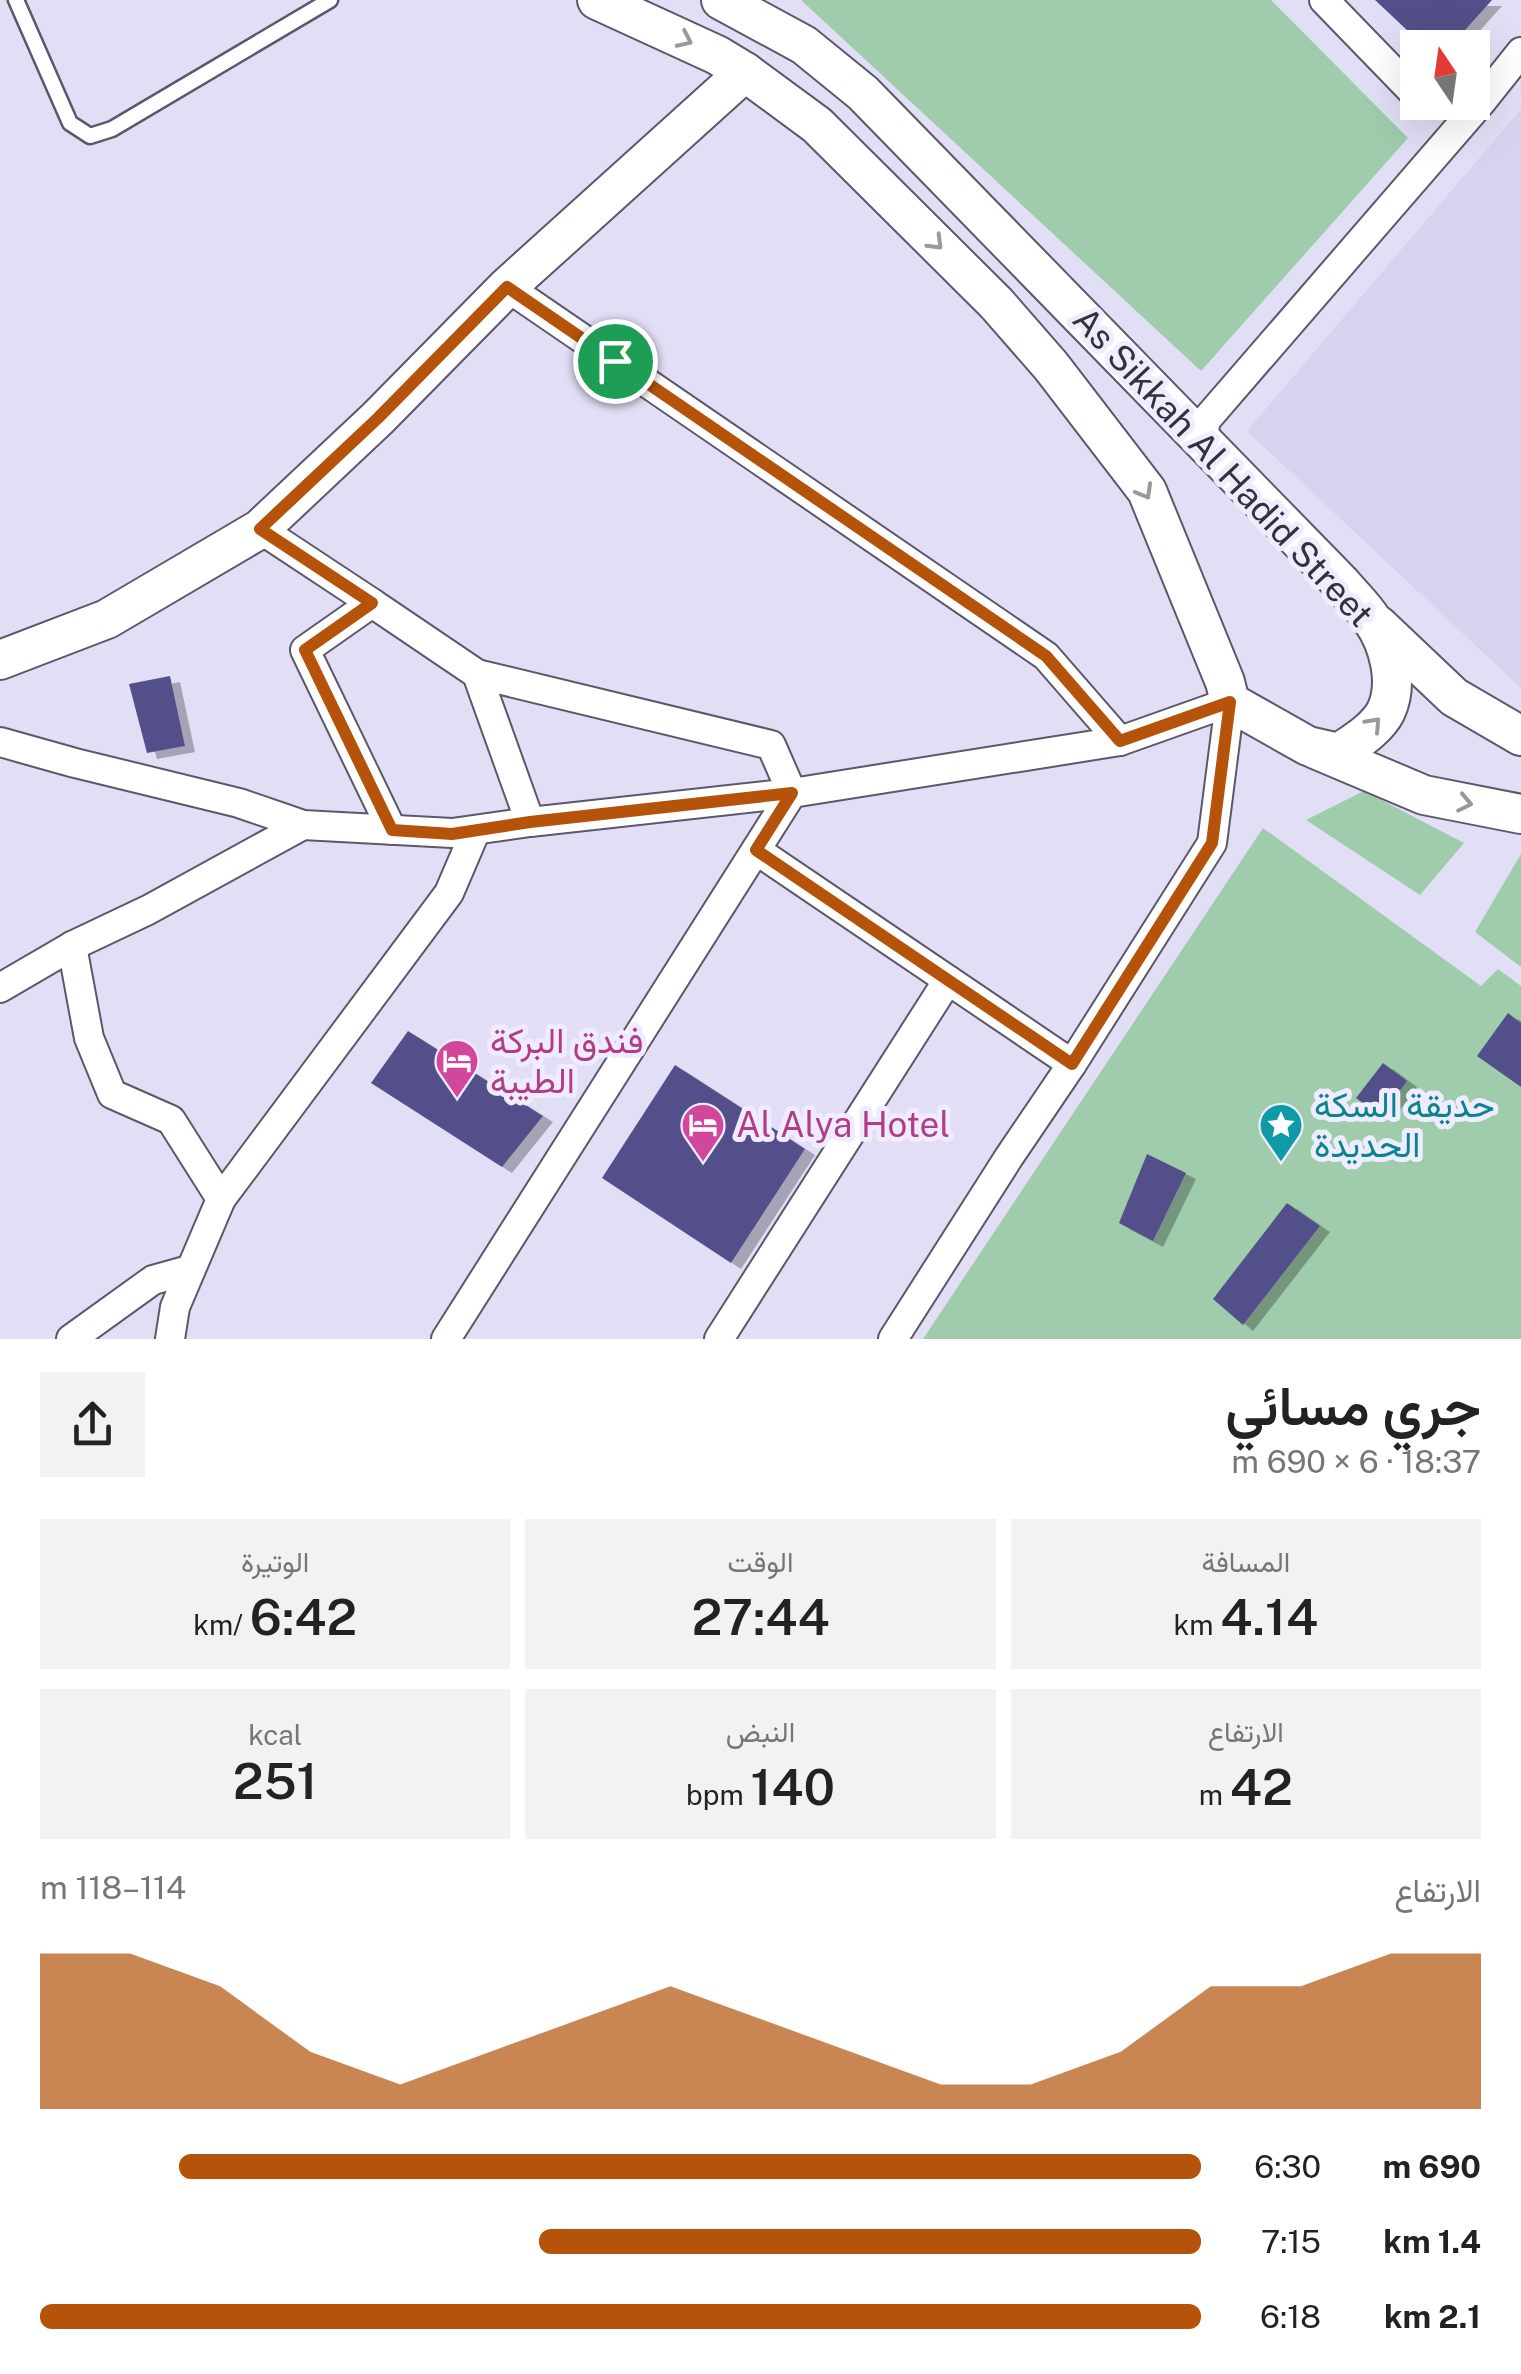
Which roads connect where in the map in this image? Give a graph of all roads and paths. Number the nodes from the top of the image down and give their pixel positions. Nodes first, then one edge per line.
1 (16, 0) edge
2 (330, 0) edge
3 (596, 0) edge
4 (1324, 0) edge
5 (729, 3) edge
6 (1521, 52) edge
7 (746, 72) junction
8 (1400, 78) edge
9 (1440, 120) edge
10 (1453, 134) junction
11 (507, 287) junction
12 (1202, 440) junction
13 (260, 529) junction
14 (372, 603) junction
15 (1373, 620) junction
16 (0, 660) edge
17 (477, 674) junction
18 (1230, 702) junction
19 (1521, 736) edge
20 (1120, 741) junction
21 (0, 742) edge
22 (1308, 746) junction
23 (792, 793) junction
24 (1521, 814) edge
25 (530, 822) junction
26 (303, 825) junction
27 (392, 830) junction
28 (476, 830) junction
29 (756, 850) junction
30 (72, 946) junction
31 (948, 980) junction
32 (0, 988) edge
33 (1072, 1064) junction
34 (220, 1199) junction
35 (190, 1270) junction
36 (71, 1339) edge
37 (170, 1339) edge
38 (446, 1339) edge
39 (719, 1339) edge
40 (892, 1339) edge

1 - 2 lane
3 -> 7 main road, As Sikkah Al Hadid Street
4 - 8 street
5 - 12 main road, As Sikkah Al Hadid Street
6 - 10 street
7 - 11 main road
7 -> 18 main road, As Sikkah Al Hadid Street
9 - 10 street
10 - 12 street
11 - 13 main road
11 - 20 street
12 - 15 main road, As Sikkah Al Hadid Street
13 - 14 street
13 - 16 main road
14 - 17 street
14 - 27 street
15 - 19 main road
22 -> 15 main road, As Sikkah Al Hadid Street
17 - 23 street
17 - 25 street
18 - 20 street
18 - 22 main road
18 - 33 street
20 - 23 street
21 - 26 street
22 -> 24 main road
23 - 25 street
23 - 29 street
25 - 28 street
26 - 27 street
26 - 30 street
27 - 28 street
28 - 34 street
29 - 31 street
29 - 38 street
30 - 32 street
30 - 34 street
31 - 33 street
31 - 39 street
33 - 40 street
34 - 35 street
35 - 36 street
35 - 37 street

